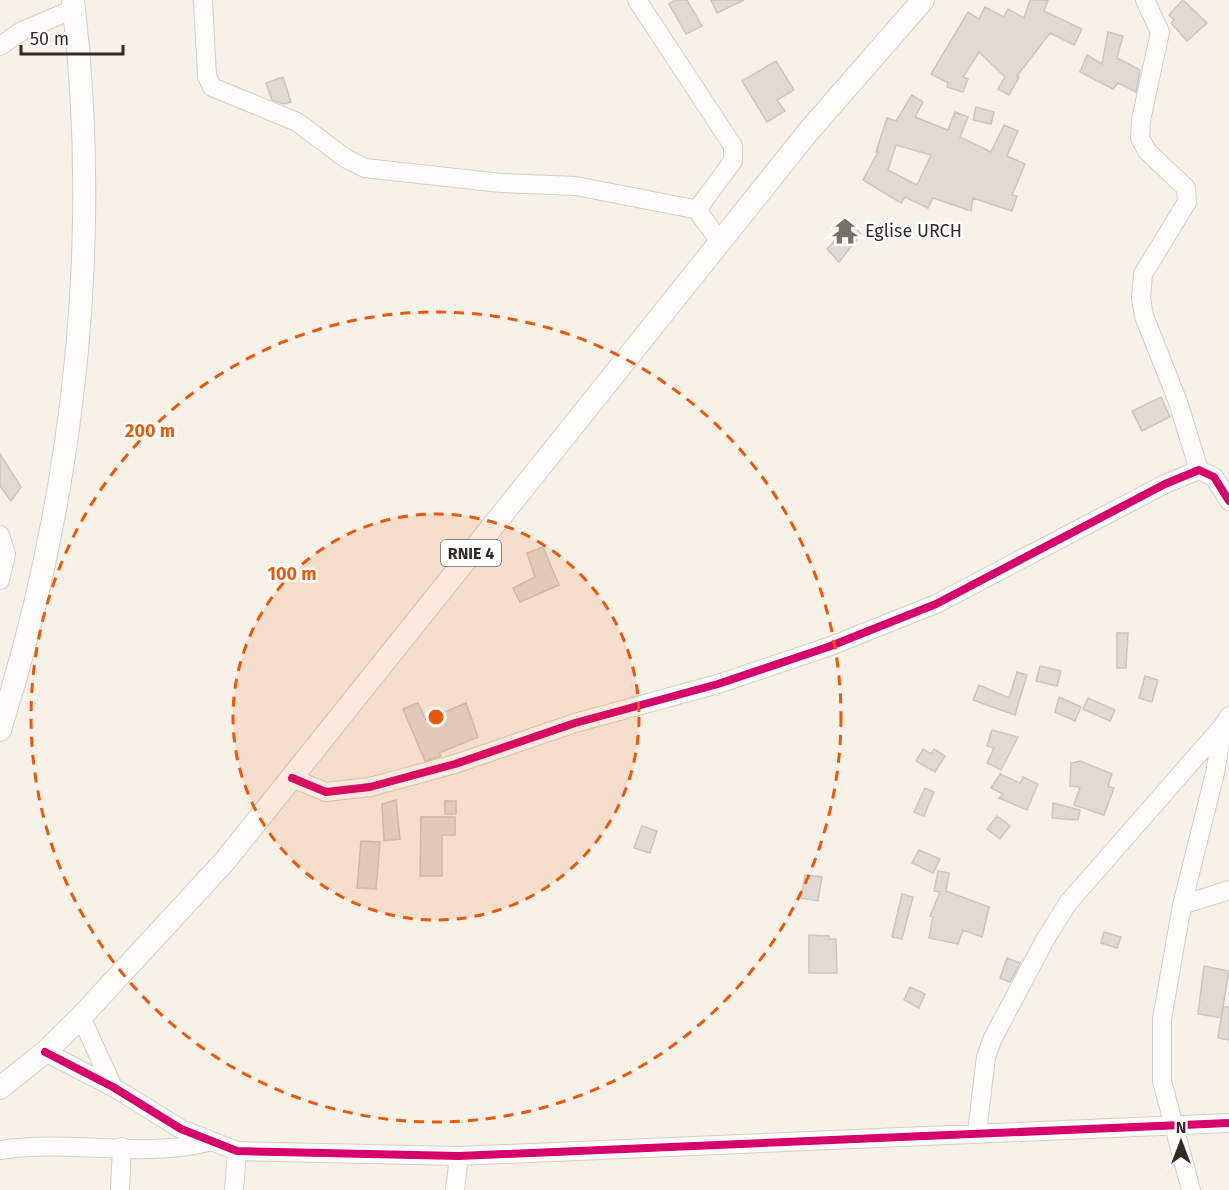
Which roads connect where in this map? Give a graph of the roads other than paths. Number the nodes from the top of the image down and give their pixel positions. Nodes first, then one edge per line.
1 (202, 0) edge
2 (637, 0) edge
3 (923, 0) edge
4 (1145, 0) edge
5 (73, 4) edge
6 (0, 46) edge
7 (699, 210) junction
8 (720, 241) junction
9 (1199, 470) junction
10 (1229, 501) edge
11 (0, 536) edge
12 (0, 580) edge
13 (1226, 721) edge
14 (0, 730) edge
15 (292, 778) junction
16 (1229, 890) edge
17 (1182, 905) junction
18 (81, 1017) junction
19 (45, 1052) junction
20 (112, 1087) junction
21 (0, 1088) edge
22 (1229, 1123) edge
23 (1175, 1125) junction
24 (977, 1132) junction
25 (208, 1142) junction
26 (122, 1147) junction
27 (0, 1149) edge
28 (237, 1151) junction
29 (459, 1156) junction
30 (120, 1190) edge
31 (234, 1190) edge
32 (455, 1190) edge
33 (1191, 1190) edge

1 - 7 street
2 - 7 street
3 - 8 main road, RNIE 4
4 - 9 street
5 - 6 street
5 - 14 main road
7 - 8 street
8 - 15 main road, RNIE 4
9 - 10 street
9 - 15 street
11 - 12 street
13 - 17 street
13 - 24 street
15 - 18 main road, RNIE 4
16 - 17 street
17 - 23 street
18 - 19 main road, RNIE 4
18 - 20 street
19 - 20 street
19 - 21 main road, RNIE 4
20 - 25 street
22 - 23 street
23 - 24 street
23 - 33 street
24 - 29 street
25 - 26 street
25 - 28 street
26 - 27 street
26 - 30 street
28 - 29 street
28 - 31 street
29 - 32 street

